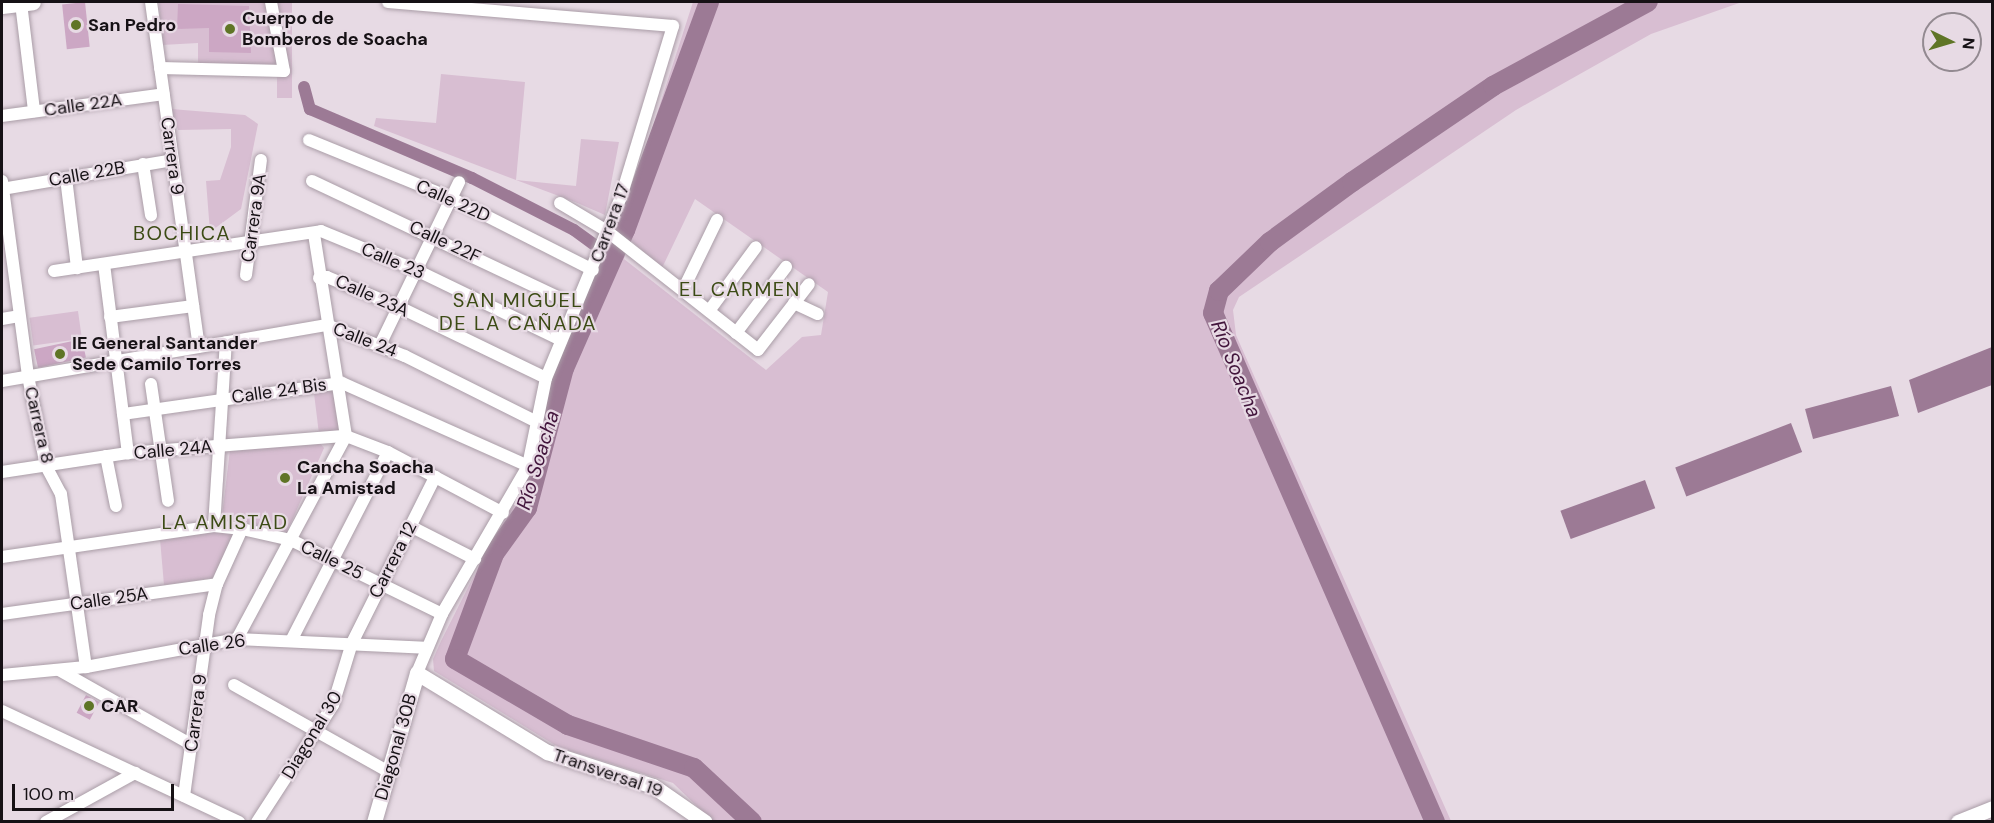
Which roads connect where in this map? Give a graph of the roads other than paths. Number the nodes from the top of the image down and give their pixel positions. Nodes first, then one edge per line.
1 (27, 2) edge
2 (151, 2) edge
3 (271, 2) edge
4 (388, 2) edge
5 (2, 6) edge
6 (492, 6) edge
7 (160, 68) junction
8 (164, 94) junction
9 (34, 111) junction
10 (2, 116) edge
11 (309, 140) dead end
12 (173, 160) junction
13 (261, 160) dead end
14 (143, 164) junction
15 (66, 177) junction
16 (312, 181) dead end
17 (459, 182) dead end
18 (2, 186) edge
19 (451, 198) junction
20 (560, 203) dead end
21 (151, 215) dead end
22 (717, 220) dead end
23 (317, 233) junction
24 (611, 234) junction
25 (433, 237) junction
26 (250, 243) junction
27 (756, 247) dead end
28 (6, 252) edge
29 (186, 252) junction
30 (104, 264) junction
31 (786, 267) dead end
32 (77, 268) junction
33 (416, 270) junction
34 (593, 270) junction
35 (54, 271) dead end
36 (246, 275) dead end
37 (323, 277) junction
38 (809, 284) dead end
39 (683, 290) junction
40 (794, 303) junction
41 (194, 306) junction
42 (576, 306) junction
43 (399, 307) junction
44 (709, 311) junction
45 (818, 314) dead end
46 (19, 316) junction
47 (110, 317) junction
48 (2, 320) edge
49 (327, 325) junction
50 (736, 333) junction
51 (561, 340) junction
52 (226, 342) junction
53 (380, 345) junction
54 (199, 347) junction
55 (116, 362) junction
56 (28, 376) junction
57 (546, 378) junction
58 (2, 381) edge
59 (337, 383) junction
60 (152, 384) dead end
61 (223, 398) junction
62 (155, 409) junction
63 (123, 414) junction
64 (537, 422) junction
65 (345, 436) junction
66 (219, 446) junction
67 (160, 450) junction
68 (388, 452) junction
69 (129, 453) junction
70 (106, 456) junction
71 (46, 466) junction
72 (528, 466) junction
73 (2, 472) edge
74 (435, 477) junction
75 (168, 501) dead end
76 (116, 506) dead end
77 (503, 513) junction
78 (214, 526) junction
79 (410, 526) junction
80 (242, 529) junction
81 (291, 540) junction
82 (69, 547) junction
83 (2, 556) edge
84 (475, 559) junction
85 (334, 562) junction
86 (217, 584) junction
87 (381, 584) junction
88 (77, 603) junction
89 (2, 614) edge
90 (442, 614) junction
91 (237, 639) junction
92 (292, 639) junction
93 (352, 643) junction
94 (204, 644) junction
95 (425, 648) junction
96 (86, 667) junction
97 (59, 670) junction
98 (2, 675) edge
99 (421, 676) junction
100 (234, 685) dead end
101 (2, 711) edge
102 (317, 732) junction
103 (192, 745) junction
104 (388, 772) junction
105 (135, 773) junction
106 (184, 796) junction
107 (1992, 808) edge
108 (46, 822) edge
109 (239, 822) edge
110 (257, 822) edge
111 (374, 822) edge
112 (385, 822) edge
113 (705, 822) edge
114 (1958, 822) edge

1 - 5 main road
1 - 9 street
2 - 7 street, Carrera 9
3 - 7 street
4 - 6 street
6 - 24 street, Carrera 17
7 - 8 street, Carrera 9
8 - 9 street, Calle 22A
8 - 12 street, Carrera 9
9 - 10 street, Calle 22A
11 - 19 street, Calle 22D
12 - 14 street, Calle 22B
12 - 29 street, Carrera 9
13 - 26 street, Carrera 9A
14 - 15 street, Calle 22B
14 - 21 street
15 - 18 street, Calle 22B
15 - 32 street
16 - 25 street, Calle 22F
17 - 19 street
18 - 28 street, Carrera 8
19 - 25 street
19 - 34 street, Calle 22D
20 - 24 street
22 - 39 street
23 - 26 street
23 - 33 street, Calle 23
23 - 37 street
24 - 34 street, Carrera 17
24 - 39 street
25 - 33 street
25 - 42 street, Calle 22F
26 - 29 street
26 - 36 street, Carrera 9A
27 - 44 street
28 - 46 street, Carrera 8
29 - 30 street
29 - 41 street, Carrera 9
30 - 32 street
30 - 47 street
31 - 50 street
32 - 35 street
33 - 43 street
33 - 51 street, Calle 23
34 - 42 street, Carrera 17
37 - 43 street, Calle 23A
37 - 49 street
38 - 40 street
39 - 44 street
40 - 45 street
40 - 50 street
41 - 47 street
41 - 54 street, Carrera 9
42 - 51 street, Carrera 17
43 - 53 street
43 - 57 street, Calle 23A
44 - 50 street
46 - 48 street
46 - 56 street, Carrera 8
47 - 55 street
49 - 52 street, Calle 24
49 - 53 street, Calle 24
49 - 59 street
51 - 57 street, Carrera 17
52 - 54 street, Calle 24
52 - 61 street
53 - 64 street, Calle 24
54 - 55 street, Calle 24
55 - 56 street, Calle 24
55 - 63 street
56 - 58 street, Calle 24
56 - 71 street, Carrera 8
57 - 64 street, Carrera 17
59 - 61 street, Calle 24 Bis
59 - 65 street
59 - 72 street, Calle 24 Bis
60 - 62 street
61 - 62 street, Calle 24 Bis
61 - 66 street
62 - 63 street, Calle 24 Bis
62 - 67 street
63 - 69 street
64 - 72 street, Carrera 17
65 - 66 street, Calle 24A
65 - 68 street
65 - 81 street
66 - 67 street, Calle 24A
66 - 78 street
67 - 69 street, Calle 24A
67 - 75 street
68 - 74 street
68 - 85 street
69 - 70 street, Calle 24A
70 - 71 street, Calle 24A
70 - 76 street
71 - 73 street, Calle 24A
71 - 82 street, Carrera 8
72 - 77 street, Carrera 17
74 - 77 street
74 - 79 street, Carrera 12
77 - 84 street, Carrera 17
78 - 80 street, Calle 25
78 - 82 street, Calle 25
79 - 84 street
79 - 87 street, Carrera 12
80 - 81 street, Calle 25
80 - 86 street, Carrera 9
81 - 85 street, Calle 25
81 - 91 street
82 - 83 street, Calle 25
82 - 88 street, Carrera 8
84 - 90 street, Carrera 17
85 - 87 street, Calle 25
85 - 92 street
86 - 88 street, Calle 25A
86 - 94 street, Carrera 9
87 - 90 street, Calle 25
87 - 93 street, Carrera 12
88 - 89 street, Calle 25A
88 - 96 street, Carrera 8
90 - 95 street, Carrera 17
91 - 92 street, Calle 26
91 - 94 street, Calle 26
92 - 93 street, Calle 26
93 - 95 street, Calle 26
93 - 102 street, Diagonal 30
94 - 96 street, Calle 26
94 - 103 street, Carrera 9
95 - 99 street, Carrera 17
96 - 97 street, Calle 26
97 - 98 street, Calle 26
97 - 103 street
99 - 104 main road, Diagonal 30B
99 - 112 main road, Diagonal 30B
99 - 113 main road, Transversal 19
100 - 102 street
101 - 105 street
102 - 104 street
102 - 110 street, Diagonal 30
103 - 106 street, Carrera 9
104 - 111 main road, Diagonal 30B
105 - 106 street
105 - 108 street
106 - 109 street
107 - 114 main road

